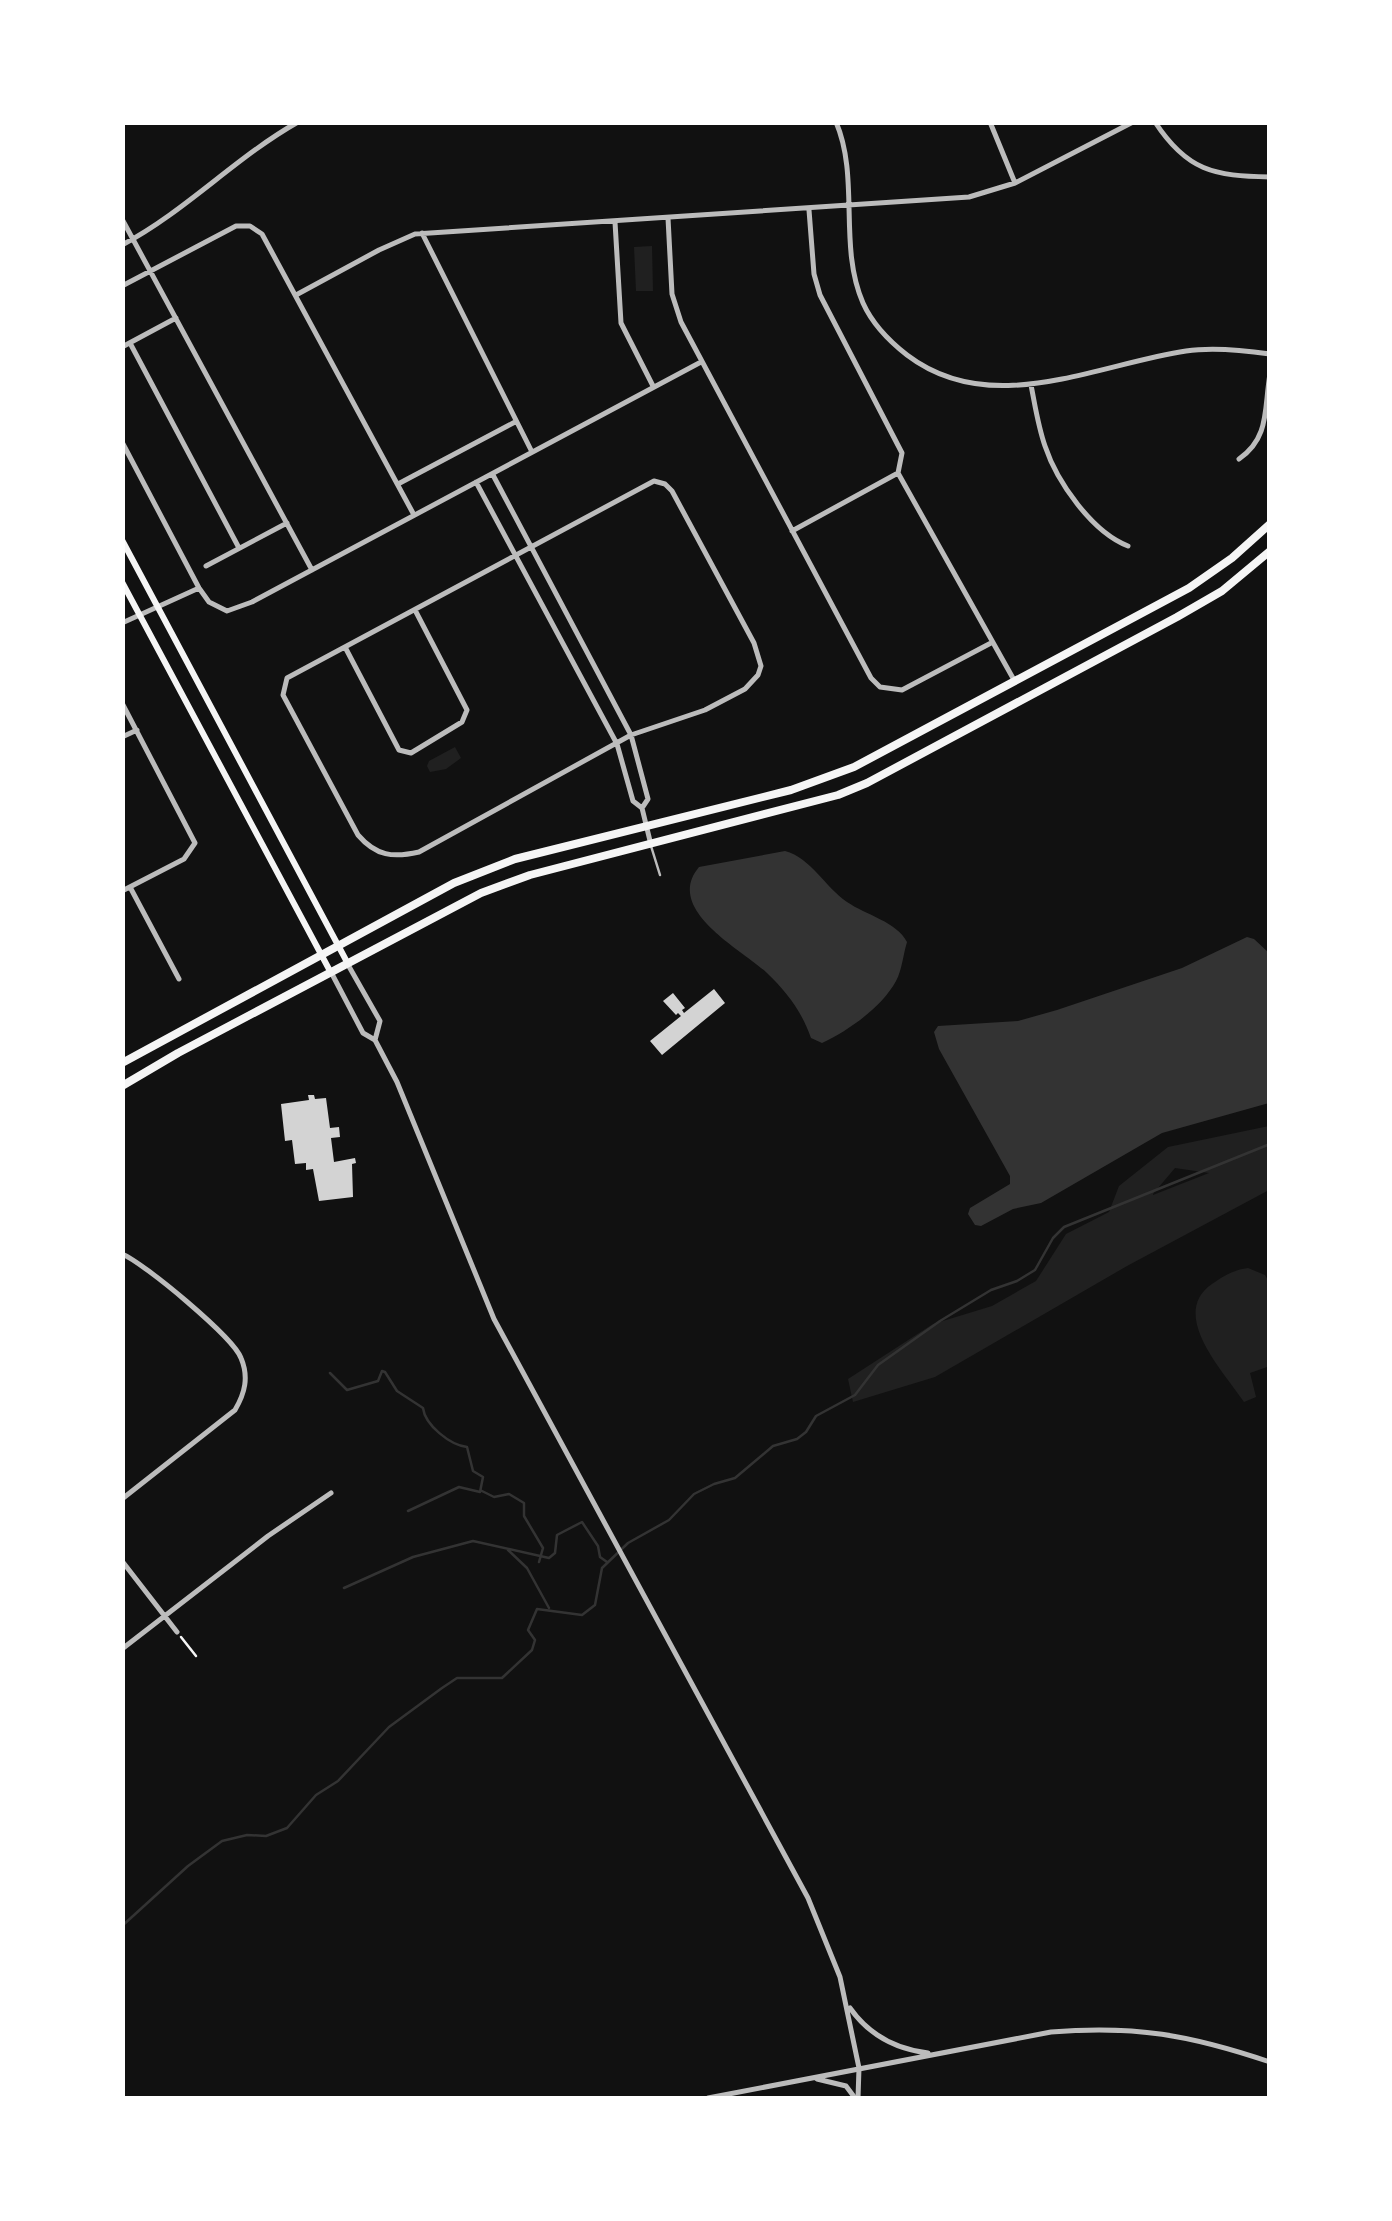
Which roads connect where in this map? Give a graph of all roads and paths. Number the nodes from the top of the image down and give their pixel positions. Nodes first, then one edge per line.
1 (298, 122) edge
2 (836, 122) edge
3 (990, 122) edge
4 (1133, 122) edge
5 (1155, 122) edge
6 (1270, 177) edge
7 (1015, 182) junction
8 (847, 206) junction
9 (809, 210) junction
10 (668, 218) junction
11 (122, 219) edge
12 (615, 222) junction
13 (422, 233) junction
14 (133, 239) junction
15 (122, 244) edge
16 (151, 271) junction
17 (122, 286) edge
18 (296, 295) junction
19 (176, 318) junction
20 (130, 343) junction
21 (122, 347) edge
22 (1270, 354) edge
23 (701, 362) junction
24 (1270, 374) edge
25 (1031, 385) junction
26 (654, 387) junction
27 (516, 421) junction
28 (122, 442) edge
29 (532, 452) junction
30 (1238, 459) dead end
31 (898, 473) junction
32 (492, 474) junction
33 (476, 482) junction
34 (398, 484) junction
35 (414, 515) junction
36 (287, 523) junction
37 (1270, 524) edge
38 (792, 531) junction
39 (122, 540) edge
40 (1128, 546) dead end
41 (531, 547) junction
42 (239, 548) junction
43 (1270, 552) edge
44 (517, 555) junction
45 (206, 566) dead end
46 (312, 570) junction
47 (122, 582) edge
48 (200, 588) junction
49 (158, 607) junction
50 (416, 610) junction
51 (140, 616) junction
52 (122, 626) edge
53 (990, 643) junction
54 (345, 648) junction
55 (1015, 682) junction
56 (122, 702) edge
57 (137, 730) junction
58 (631, 735) junction
59 (122, 738) edge
60 (617, 744) junction
61 (642, 808) junction
62 (646, 826) junction
63 (651, 845) junction
64 (660, 875) dead end
65 (126, 889) edge
66 (338, 946) junction
67 (321, 954) junction
68 (347, 962) junction
69 (330, 972) junction
70 (179, 979) dead end
71 (375, 1040) junction
72 (122, 1063) edge
73 (122, 1086) edge
74 (122, 1254) edge
75 (331, 1493) dead end
76 (122, 1499) edge
77 (124, 1564) edge
78 (165, 1616) junction
79 (177, 1632) joint
80 (122, 1649) edge
81 (196, 1656) dead end
82 (848, 2006) junction
83 (931, 2054) junction
84 (1270, 2062) edge
85 (859, 2068) junction
86 (809, 2078) junction
87 (708, 2098) edge
88 (857, 2098) edge

1 - 14 street
2 - 8 street
3 - 7 street
4 - 7 street
5 - 6 street
7 - 8 street
8 - 9 street
8 - 25 street
9 - 10 street
9 - 31 street
10 - 12 street
10 - 23 street
11 - 14 street
12 - 13 street
12 - 26 street
13 - 18 street
13 - 27 street
14 - 15 street
14 - 16 street
16 - 17 street
16 - 18 street
16 - 19 street
18 - 34 street
19 - 20 street
19 - 36 street
20 - 21 street
20 - 42 street
22 - 25 street
23 - 26 street
23 - 38 street
24 - 30 street
25 - 40 street
26 - 29 street
27 - 29 street
27 - 34 street
28 - 48 street
29 - 32 street
31 - 38 street
31 - 53 street
32 - 33 street
32 - 41 street
33 - 35 street
33 - 44 street
34 - 35 street
35 - 46 street
36 - 42 street
36 - 46 street
37 - 55 main road
38 - 53 street
39 - 49 main road
41 - 44 street
41 - 58 street
41 - 58 street
42 - 45 street
43 - 63 main road
44 - 50 street
44 - 60 street
46 - 48 street
47 - 51 main road
48 - 49 street
49 - 51 street
49 - 66 main road
50 - 54 street
50 - 54 street
51 - 52 street
51 - 67 main road
53 - 55 street
54 - 60 street
55 - 62 main road
56 - 57 street
57 - 59 street
57 - 65 street
58 - 60 street
58 - 61 street
60 - 61 street
61 - 62 street
62 - 63 street
62 - 66 main road
63 - 64 lane
63 - 68 main road
65 - 70 street
66 - 67 main road
66 - 68 main road
67 - 69 main road
67 - 72 main road
68 - 69 main road
68 - 71 street
69 - 71 street
69 - 73 main road
71 - 82 street
74 - 76 street
75 - 78 street
77 - 78 street
78 - 79 street
78 - 80 street
79 - 81 path
82 - 83 street
82 - 85 street
83 - 84 street
83 - 85 street
85 - 86 street
85 - 88 street
86 - 87 street
86 - 88 street

